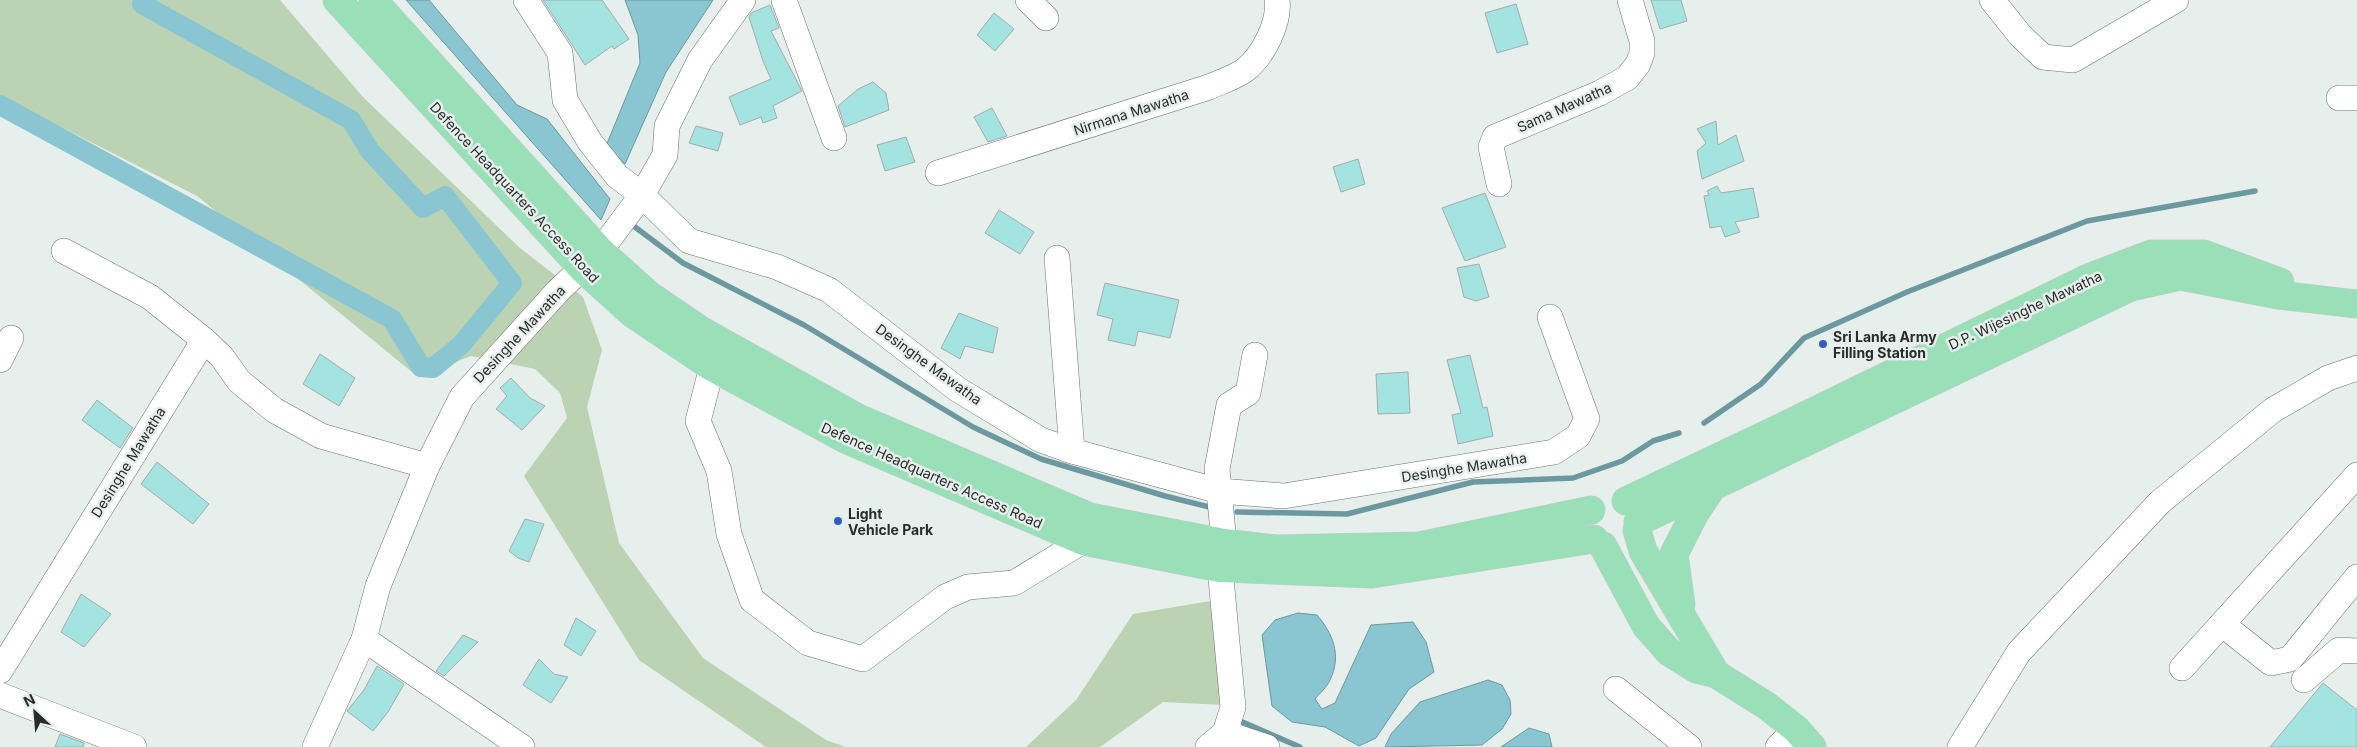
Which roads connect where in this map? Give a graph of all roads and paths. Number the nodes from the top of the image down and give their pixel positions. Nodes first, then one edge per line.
1 (337, 0) edge
2 (373, 0) edge
3 (526, 0) edge
4 (743, 0) edge
5 (784, 0) edge
6 (1028, 0) edge
7 (1277, 0) edge
8 (1630, 0) edge
9 (1992, 0) edge
10 (2176, 0) edge
11 (1046, 18) dead end
12 (834, 138) dead end
13 (938, 173) dead end
14 (1499, 184) dead end
15 (642, 195) junction
16 (64, 251) dead end
17 (1057, 258) dead end
18 (591, 260) junction
19 (2328, 300) junction
20 (2357, 304) edge
21 (1550, 316) dead end
22 (11, 338) dead end
23 (204, 340) junction
24 (1255, 355) dead end
25 (0, 360) edge
26 (712, 367) junction
27 (2357, 368) edge
28 (1072, 451) junction
29 (426, 466) junction
30 (2357, 475) edge
31 (1714, 485) junction
32 (1219, 491) junction
33 (1591, 510) junction
34 (1634, 518) junction
35 (1083, 541) junction
36 (1598, 542) junction
37 (1222, 556) junction
38 (2357, 577) edge
39 (1684, 618) junction
40 (2222, 624) junction
41 (364, 639) junction
42 (2357, 651) edge
43 (2182, 668) dead end
44 (0, 671) edge
45 (1716, 674) junction
46 (2304, 680) dead end
47 (1616, 689) dead end
48 (0, 694) edge
49 (1216, 740) edge
50 (1795, 741) edge
51 (134, 747) edge
52 (315, 747) edge
53 (522, 747) edge
54 (1267, 747) edge
55 (1689, 747) edge
56 (1960, 747) edge

1 - 18 main road, Defence Headquarters Access Road
2 - 18 main road, Defence Headquarters Access Road
3 - 15 street
4 - 15 street
5 - 12 street
6 - 11 street
7 - 13 street, Nirmana Mawatha
8 - 14 street, Sama Mawatha
9 - 10 street
15 - 18 street, Desinghe Mawatha
15 - 28 street, Desinghe Mawatha
16 - 23 street
17 - 28 street
18 - 26 main road, Defence Headquarters Access Road
18 - 29 street, Desinghe Mawatha
18 - 37 main road, Defence Headquarters Access Road
19 - 20 main road, D.P. Wijesinghe Mawatha
19 - 31 main road, D.P. Wijesinghe Mawatha
19 - 34 main road, D.P. Wijesinghe Mawatha
21 - 32 street, Desinghe Mawatha
22 - 25 street
23 - 29 street
23 - 44 street, Desinghe Mawatha
24 - 32 street
26 - 35 main road, Defence Headquarters Access Road
26 - 35 street
27 - 56 street
28 - 32 street, Desinghe Mawatha
29 - 41 street, Desinghe Mawatha
30 - 40 street
31 - 34 main road, D.P. Wijesinghe Mawatha
31 - 39 main road
32 - 37 street
33 - 34 main road
33 - 36 main road
33 - 37 main road, Defence Headquarters Access Road
34 - 36 main road
34 - 39 main road
35 - 37 main road, Defence Headquarters Access Road
36 - 37 main road, Defence Headquarters Access Road
36 - 45 main road
37 - 49 street
38 - 40 street
39 - 45 main road
40 - 43 street
41 - 52 street, Desinghe Mawatha
41 - 53 street
42 - 46 street
45 - 50 main road
47 - 55 street
48 - 51 street
49 - 54 street

